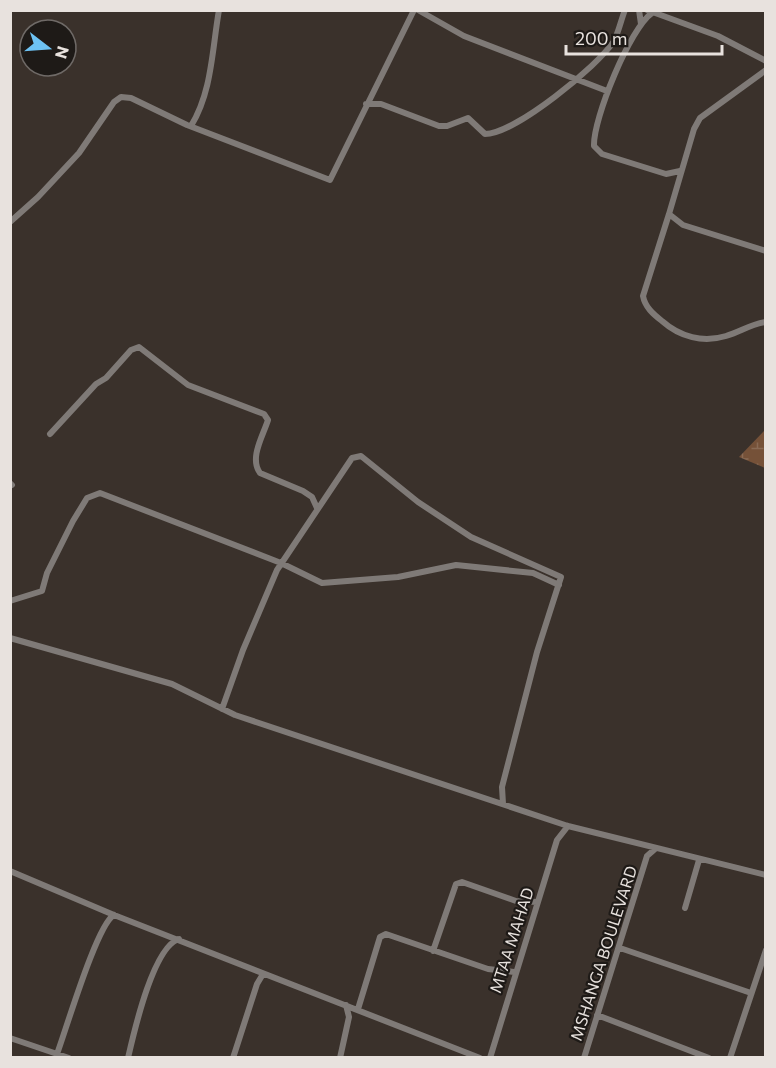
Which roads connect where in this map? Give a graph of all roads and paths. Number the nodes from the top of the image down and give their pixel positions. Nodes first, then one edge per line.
1 (219, 10) edge
2 (416, 10) edge
3 (625, 10) edge
4 (639, 10) edge
5 (650, 12) edge
6 (641, 24) junction
7 (765, 61) edge
8 (765, 70) edge
9 (575, 78) junction
10 (607, 91) junction
11 (366, 104) junction
12 (191, 126) junction
13 (680, 171) junction
14 (669, 214) junction
15 (10, 222) edge
16 (765, 251) edge
17 (765, 322) edge
18 (50, 434) dead end
19 (312, 496) junction
20 (325, 497) junction
21 (317, 508) junction
22 (285, 556) junction
23 (281, 563) junction
24 (288, 568) junction
25 (559, 585) junction
26 (10, 601) edge
27 (10, 638) edge
28 (222, 709) junction
29 (503, 804) junction
30 (555, 821) junction
31 (568, 826) junction
32 (560, 832) junction
33 (640, 845) junction
34 (655, 849) junction
35 (647, 856) junction
36 (699, 860) junction
37 (10, 871) edge
38 (765, 875) edge
39 (537, 902) junction
40 (685, 908) dead end
41 (114, 915) junction
42 (170, 936) junction
43 (179, 939) junction
44 (171, 943) junction
45 (620, 948) junction
46 (765, 950) edge
47 (433, 951) junction
48 (255, 970) junction
49 (514, 972) junction
50 (263, 974) junction
51 (258, 981) junction
52 (751, 993) junction
53 (346, 1005) junction
54 (359, 1010) junction
55 (597, 1015) junction
56 (349, 1017) junction
57 (10, 1038) edge
58 (54, 1055) edge
59 (69, 1058) edge
60 (128, 1058) edge
61 (233, 1058) edge
62 (340, 1058) edge
63 (480, 1058) edge
64 (490, 1058) edge
65 (584, 1058) edge
66 (709, 1058) edge
67 (730, 1058) edge

1 - 12 street
2 - 9 street
2 - 11 street
3 - 9 street
4 - 6 street
5 - 6 street
5 - 7 street
6 - 10 street
8 - 13 street
9 - 10 street
9 - 11 street
10 - 13 street
11 - 12 street
12 - 15 street
13 - 14 street
14 - 16 street
14 - 17 street
18 - 19 street
19 - 20 street
19 - 21 street
20 - 21 street
20 - 25 street
21 - 22 street
22 - 23 street
22 - 24 street
23 - 24 street
23 - 26 street
23 - 28 street
24 - 25 street
25 - 29 street
27 - 28 street
28 - 29 street
29 - 30 street
30 - 31 street
30 - 32 street
31 - 32 street
31 - 33 street
32 - 39 street, MTAA MAHAD
33 - 34 street
33 - 35 street, MSHANGA BOULEVARD
34 - 35 street, MSHANGA BOULEVARD
34 - 36 street
35 - 45 street, MSHANGA BOULEVARD
36 - 38 street
36 - 40 street
37 - 41 street
39 - 47 street
39 - 49 street, MTAA MAHAD
41 - 42 street
41 - 58 street
42 - 43 street
42 - 44 street
43 - 44 street
43 - 48 street
44 - 60 street
45 - 52 street
45 - 55 street, MSHANGA BOULEVARD
46 - 52 street
47 - 49 street
47 - 54 street
48 - 50 street
48 - 51 street
49 - 64 street, MTAA MAHAD
50 - 51 street
50 - 53 street
51 - 61 street
52 - 67 street
53 - 54 street
53 - 56 street
54 - 56 street
54 - 63 street
55 - 65 street, MSHANGA BOULEVARD
55 - 66 street
56 - 62 street
57 - 58 street
58 - 59 street

